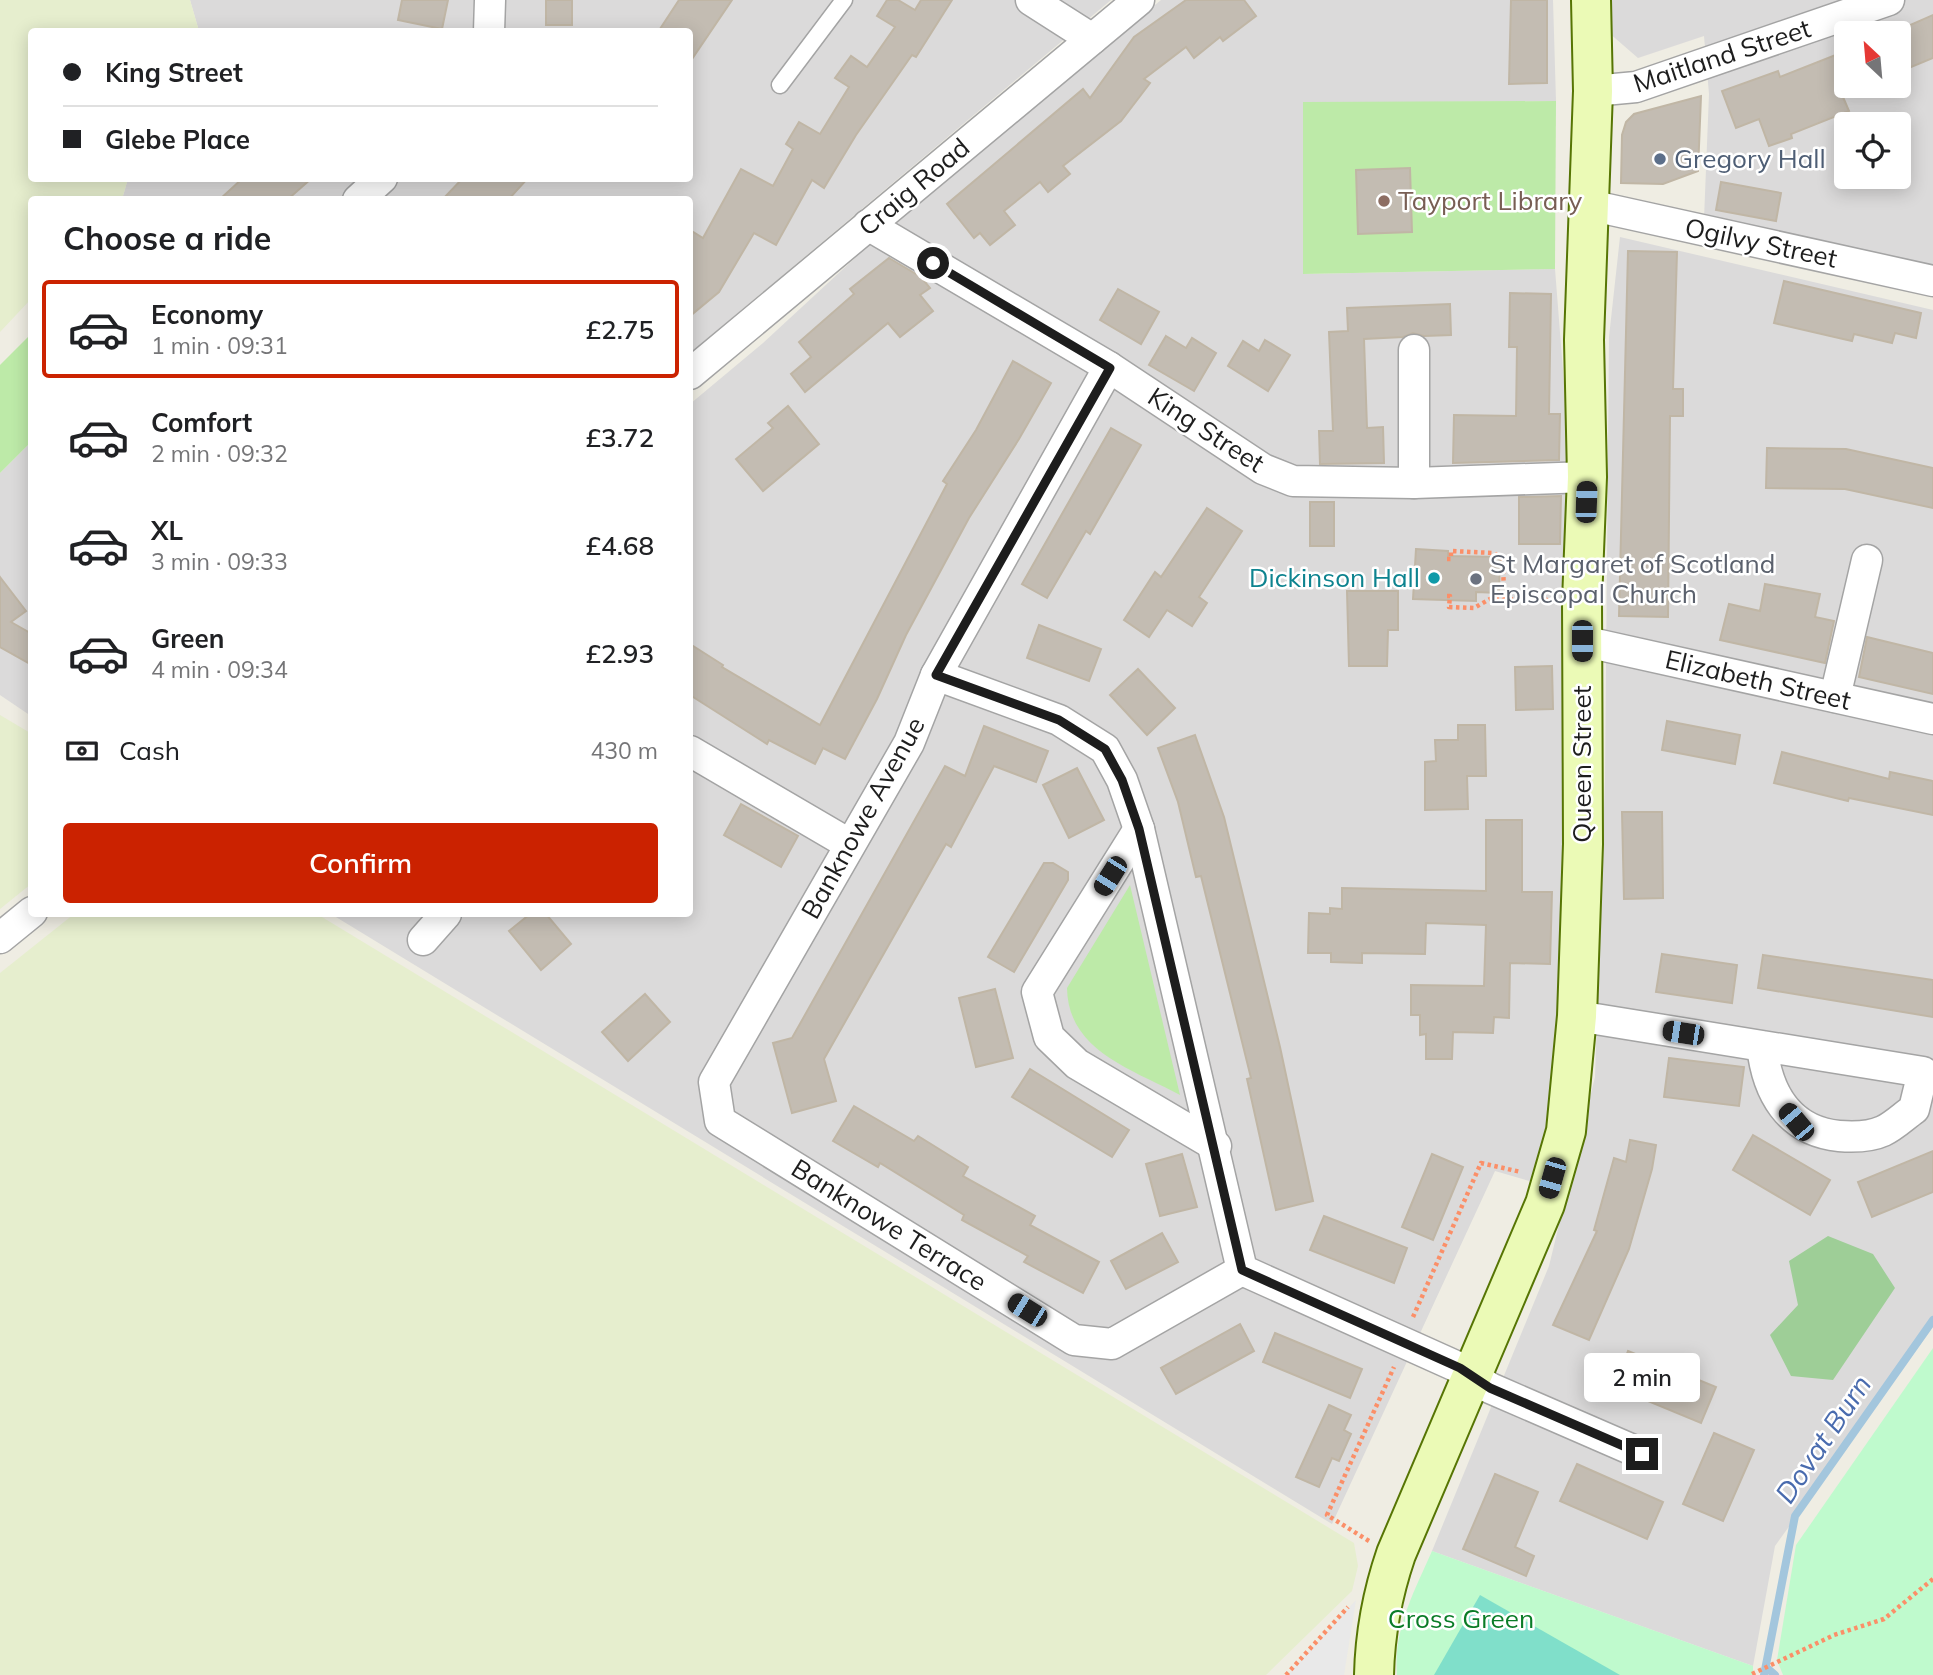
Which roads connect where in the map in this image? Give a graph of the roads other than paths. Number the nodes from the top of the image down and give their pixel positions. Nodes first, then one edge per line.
1 (490, 0) edge
2 (844, 0) edge
3 (1031, 0) edge
4 (1139, 0) edge
5 (1591, 0) edge
6 (1889, 0) edge
7 (489, 28) edge
8 (1092, 39) junction
9 (780, 85) dead end
10 (1593, 91) junction
11 (378, 182) edge
12 (362, 196) edge
13 (1589, 205) junction
14 (868, 225) junction
15 (1933, 282) edge
16 (1413, 350) dead end
17 (1110, 368) junction
18 (693, 371) edge
19 (1587, 477) junction
20 (1414, 483) junction
21 (1867, 560) dead end
22 (1582, 641) junction
23 (936, 675) junction
24 (1835, 697) junction
25 (1933, 719) edge
26 (693, 753) edge
27 (1139, 829) junction
28 (849, 844) junction
29 (28, 915) edge
30 (443, 917) edge
31 (0, 938) edge
32 (423, 940) dead end
33 (1577, 1016) junction
34 (1762, 1046) junction
35 (714, 1082) joint
36 (1216, 1146) junction
37 (1242, 1270) junction
38 (1474, 1377) junction
39 (1642, 1454) dead end
40 (1374, 1675) edge

1 - 7 street
2 - 9 lane
3 - 8 street
4 - 8 street, Craig Road
5 - 10 main road, Queen Street
6 - 10 street, Maitland Street
8 - 14 street, Craig Road
10 - 13 main road, Queen Street
11 - 12 street
13 - 15 street, Ogilvy Street
13 - 19 main road, Queen Street
14 - 17 street, King Street
14 - 18 street, Craig Road
16 - 20 street
17 - 20 street, King Street
17 - 23 street, Banknowe Avenue
19 - 20 street, King Street
19 - 22 main road, Queen Street
21 - 24 street
22 - 24 street, Elizabeth Street
22 - 33 main road, Queen Street
23 - 27 street
23 - 28 street, Banknowe Avenue
24 - 25 street, Elizabeth Street
26 - 28 street
27 - 36 street
27 - 36 street
28 - 35 street, Banknowe Avenue
29 - 31 street
30 - 32 street
33 - 34 street
33 - 38 main road, Queen Street
34 - 34 street
35 - 37 street, Banknowe Terrace
36 - 37 street
37 - 38 street
38 - 39 street
38 - 40 main road, Queen Street

